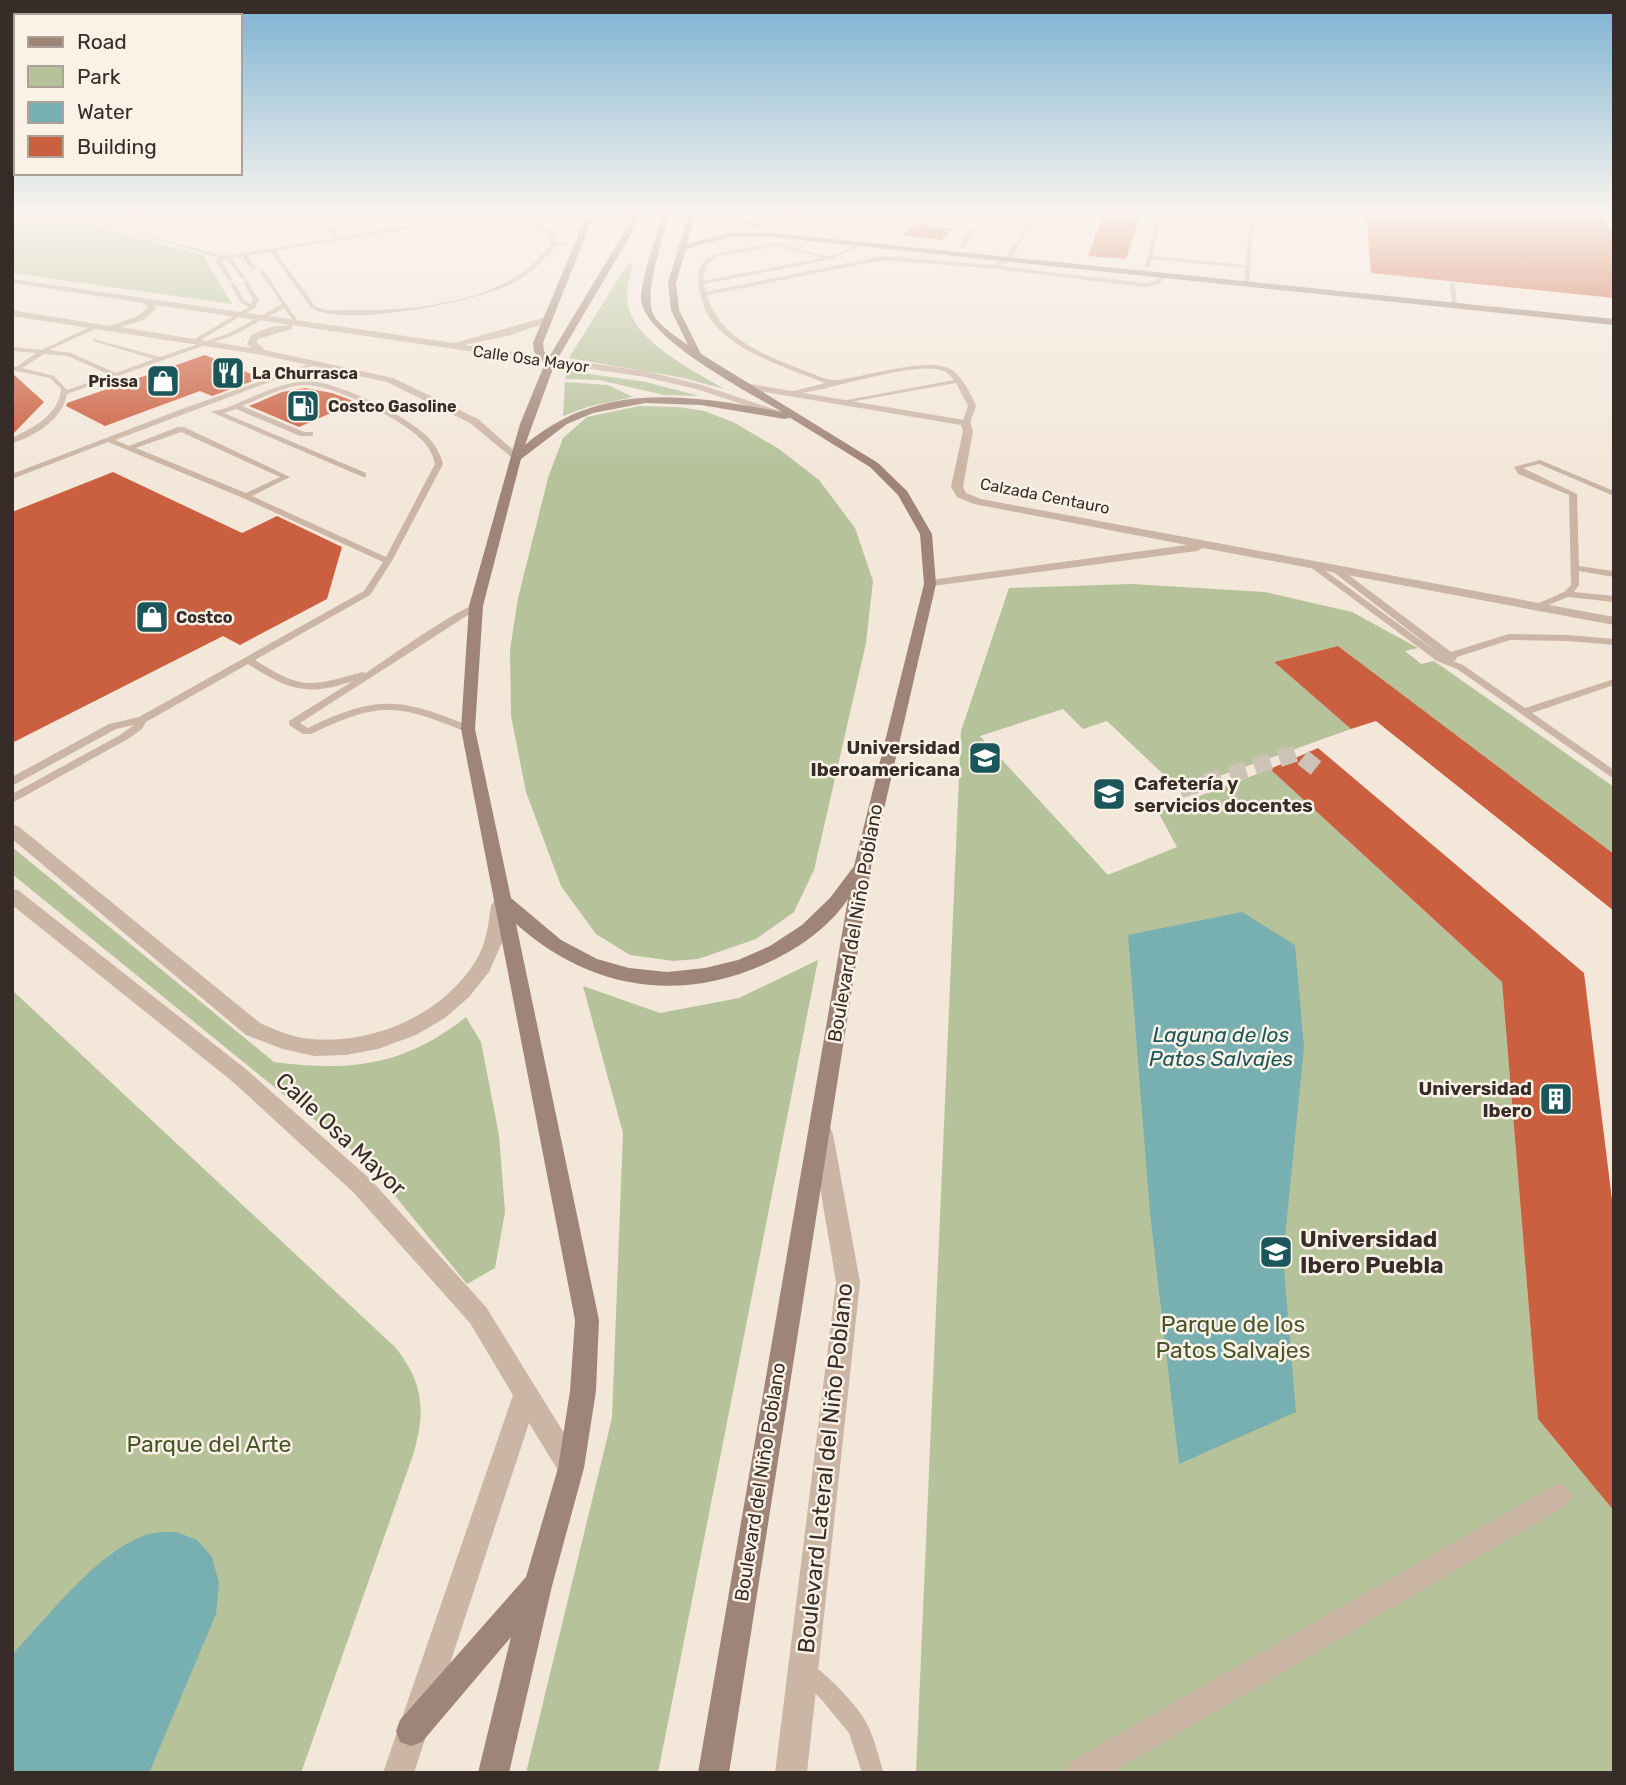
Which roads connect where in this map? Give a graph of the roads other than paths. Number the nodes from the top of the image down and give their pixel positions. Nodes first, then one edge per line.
1 (104, 295) edge
2 (241, 295) edge
3 (251, 295) edge
4 (278, 295) edge
5 (305, 295) edge
6 (470, 295) edge
7 (557, 295) edge
8 (591, 295) edge
9 (645, 295) edge
10 (673, 295) edge
11 (704, 295) edge
12 (1407, 295) edge
13 (1453, 295) edge
14 (1454, 301) junction
15 (147, 302) junction
16 (285, 305) junction
17 (253, 307) junction
18 (1614, 314) edge
19 (12, 315) edge
20 (238, 316) junction
21 (260, 319) junction
22 (546, 320) junction
23 (1614, 322) edge
24 (299, 325) junction
25 (102, 327) junction
26 (313, 327) junction
27 (196, 341) junction
28 (93, 343) dead end
29 (207, 343) junction
30 (439, 345) junction
31 (12, 349) edge
32 (80, 350) dead end
33 (56, 351) junction
34 (43, 352) junction
35 (262, 352) junction
36 (177, 353) junction
37 (69, 354) junction
38 (699, 357) junction
39 (161, 359) junction
40 (312, 362) junction
41 (550, 363) junction
42 (15, 368) edge
43 (116, 375) junction
44 (957, 381) junction
45 (831, 383) junction
46 (744, 386) junction
47 (64, 393) junction
48 (792, 393) junction
49 (839, 402) junction
50 (199, 405) junction
51 (238, 407) junction
52 (219, 414) junction
53 (796, 418) junction
54 (966, 423) junction
55 (310, 435) dead end
56 (109, 440) junction
57 (13, 441) edge
58 (127, 449) junction
59 (516, 458) junction
60 (363, 475) dead end
61 (12, 477) edge
62 (1614, 494) edge
63 (246, 496) junction
64 (1210, 545) junction
65 (388, 561) junction
66 (1311, 564) junction
67 (1576, 568) junction
68 (1335, 569) junction
69 (1614, 574) edge
70 (930, 584) junction
71 (1567, 594) junction
72 (1614, 599) edge
73 (476, 606) junction
74 (1535, 607) junction
75 (1614, 621) edge
76 (1614, 642) edge
77 (1446, 657) junction
78 (250, 661) junction
79 (376, 671) junction
80 (1614, 682) edge
81 (1523, 712) junction
82 (142, 720) junction
83 (468, 729) junction
84 (1614, 775) edge
85 (12, 782) edge
86 (12, 799) edge
87 (12, 830) edge
88 (863, 861) junction
89 (12, 895) edge
90 (500, 899) junction
91 (820, 1124) junction
92 (526, 1393) junction
93 (571, 1468) junction
94 (1558, 1496) dead end
95 (538, 1586) junction
96 (803, 1669) junction
97 (411, 1731) junction
98 (398, 1773) edge
99 (493, 1773) edge
100 (713, 1773) edge
101 (791, 1773) edge
102 (873, 1773) edge
103 (1082, 1773) edge

1 - 15 street, Calle Osa Mayor
2 - 17 lane
3 - 17 lane
4 - 16 lane
5 - 6 lane
7 - 22 main road
8 - 41 main road
9 - 38 main road, Boulevard del Niño Poblano
10 - 38 main road
11 - 45 lane
12 - 14 main road
13 - 14 lane
14 - 18 main road
14 - 23 main road
15 - 20 street, Calle Osa Mayor
15 - 25 street
16 - 21 lane
16 - 24 lane
17 - 20 lane
19 - 25 street
20 - 21 street, Calle Osa Mayor
20 - 27 lane
21 - 24 street, Calle Osa Mayor
21 - 29 lane
22 - 30 street
22 - 41 main road
24 - 26 street, Calle Osa Mayor
25 - 27 street
25 - 33 lane
25 - 34 lane
26 - 30 street, Calle Osa Mayor
26 - 35 street
27 - 29 street
27 - 36 lane
28 - 39 lane
29 - 35 street
29 - 36 lane
30 - 41 street, Calle Osa Mayor
31 - 34 lane
32 - 37 lane
33 - 34 lane
33 - 37 lane
34 - 42 lane
35 - 40 street
36 - 39 lane
37 - 43 lane
38 - 46 main road, Boulevard del Niño Poblano
39 - 43 lane
40 - 50 lane
40 - 59 street
41 - 53 street, Calle Osa Mayor
41 - 59 main road
42 - 47 lane
43 - 47 lane
44 - 45 lane
44 - 49 lane
44 - 54 lane
45 - 48 lane
46 - 48 street
46 - 53 main road, Boulevard del Niño Poblano
47 - 57 lane
48 - 49 street
49 - 54 street
50 - 52 lane
50 - 56 lane
51 - 52 lane
51 - 55 lane
51 - 65 lane
52 - 60 lane
53 - 59 main road
53 - 70 main road, Boulevard del Niño Poblano
54 - 64 street, Calzada Centauro
56 - 58 lane
56 - 61 lane
58 - 63 lane
58 - 63 lane
59 - 73 main road
62 - 67 lane
63 - 65 lane
64 - 66 street, Calzada Centauro
64 - 70 street, Calzada Centauro
65 - 78 lane
66 - 68 street, Calzada Centauro
66 - 77 lane
67 - 69 lane
67 - 71 lane
68 - 74 street, Calzada Centauro
68 - 77 lane
70 - 88 main road, Boulevard del Niño Poblano
71 - 72 lane
71 - 74 lane
73 - 79 lane
73 - 83 main road
74 - 75 street, Calzada Centauro
76 - 77 lane
77 - 81 lane
78 - 79 lane
78 - 82 lane
79 - 83 lane
80 - 81 lane
81 - 84 lane
82 - 85 lane
82 - 86 lane
83 - 90 main road
87 - 90 street, Calle Osa Mayor
88 - 90 main road
88 - 91 main road, Boulevard del Niño Poblano
89 - 92 street, Calle Osa Mayor
90 - 93 main road
91 - 96 street, Boulevard Lateral del Niño Poblano
91 - 100 main road, Boulevard del Niño Poblano
92 - 93 street, Calle Osa Mayor
92 - 97 street
93 - 95 main road
94 - 103 street
95 - 97 main road
95 - 99 main road
96 - 101 street, Boulevard Lateral del Niño Poblano
96 - 102 lane
97 - 98 street

